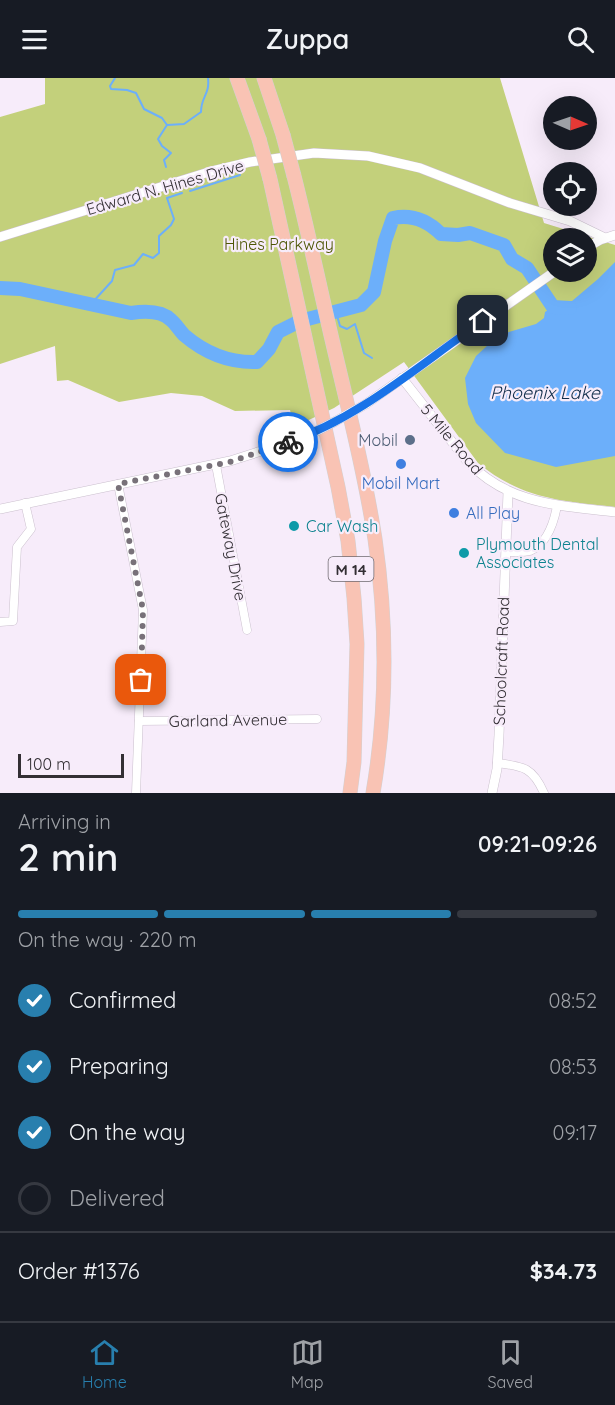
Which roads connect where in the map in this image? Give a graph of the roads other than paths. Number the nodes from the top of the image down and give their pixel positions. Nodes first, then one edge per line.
1 (237, 78) edge
2 (264, 78) edge
3 (610, 236) edge
4 (0, 237) edge
5 (543, 280) edge
6 (402, 378) junction
7 (216, 465) junction
8 (118, 484) junction
9 (508, 492) junction
10 (25, 503) junction
11 (557, 506) junction
12 (0, 509) edge
13 (615, 512) edge
14 (506, 552) junction
15 (0, 622) edge
16 (247, 630) dead end
17 (317, 719) dead end
18 (139, 721) junction
19 (497, 763) junction
20 (136, 793) edge
21 (350, 793) edge
22 (374, 793) edge
23 (492, 793) edge
24 (544, 793) edge

1 - 21 highway, M 14, bridge
2 - 22 highway, M 14, bridge
3 - 4 street, Edward N. Hines Drive
5 - 6 street
6 - 7 street, bridge
6 - 9 street, 5 Mile Road
7 - 8 street
7 - 16 street, Gateway Drive
8 - 10 street
8 - 18 street
9 - 11 street, 5 Mile Road
9 - 14 street, Schoolcraft Road
10 - 12 street
10 - 15 street
11 - 13 street, 5 Mile Road
11 - 14 street
14 - 19 street, Schoolcraft Road
17 - 18 street, Garland Avenue
18 - 20 street
19 - 23 street, Schoolcraft Road
19 - 24 street

